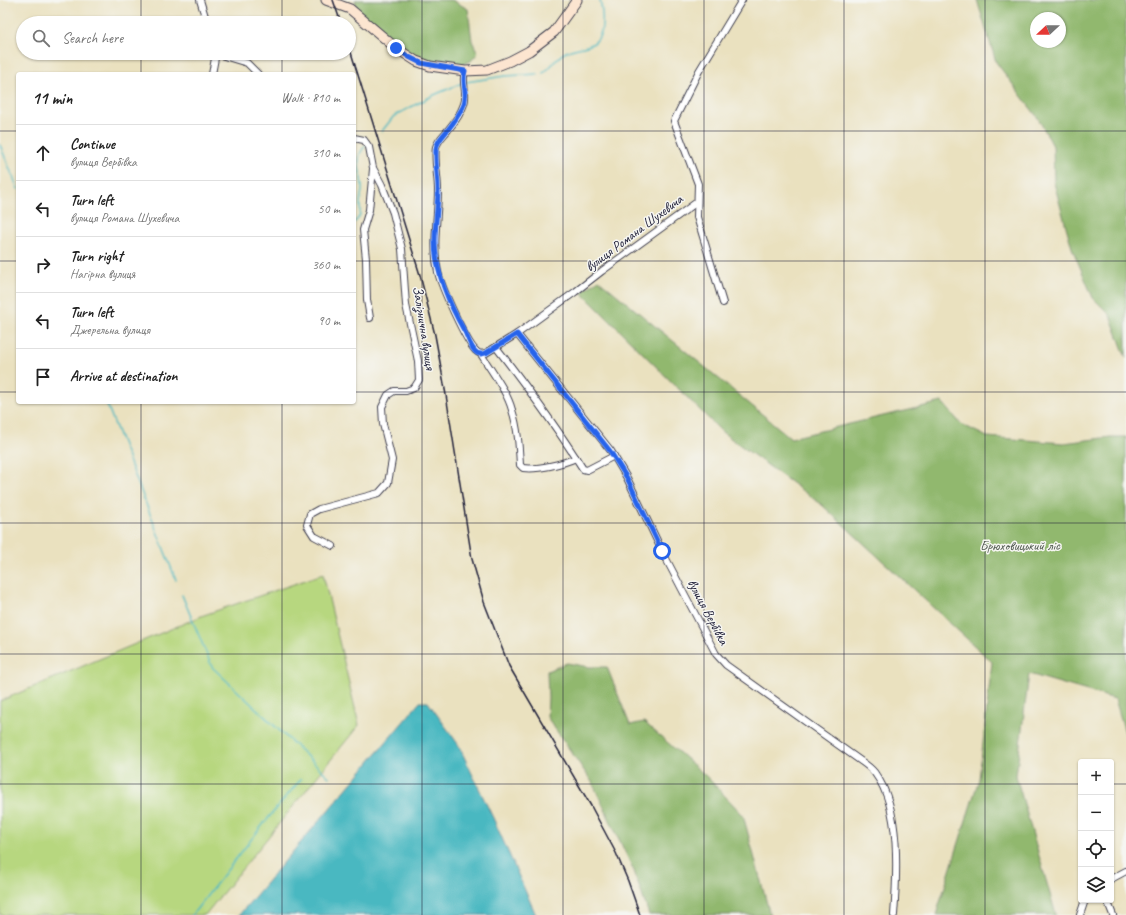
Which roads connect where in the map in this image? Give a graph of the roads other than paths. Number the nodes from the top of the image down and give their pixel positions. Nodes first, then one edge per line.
1 (200, 0) edge
2 (326, 0) edge
3 (577, 0) edge
4 (742, 0) edge
5 (204, 16) edge
6 (215, 60) edge
7 (235, 60) edge
8 (212, 72) edge
9 (256, 72) edge
10 (464, 74) junction
11 (356, 138) edge
12 (373, 168) junction
13 (697, 202) junction
14 (723, 303) dead end
15 (370, 318) dead end
16 (517, 334) junction
17 (496, 347) junction
18 (481, 354) junction
19 (614, 456) junction
20 (576, 458) junction
21 (333, 546) dead end
22 (1126, 871) edge
23 (1114, 877) edge
24 (1084, 903) edge
25 (1108, 903) edge
26 (894, 915) edge
27 (1080, 915) edge
28 (1113, 915) edge

1 - 5 street
2 - 10 street
3 - 10 street
4 - 13 street, вулиця Романа Шухевича
6 - 8 street
7 - 9 street
10 - 18 street
11 - 12 street, Залізнична вулиця
12 - 15 street, Залізнична вулиця
12 - 21 street, Залізнична вулиця
13 - 14 street
13 - 16 street, вулиця Романа Шухевича
16 - 17 street, вулиця Романа Шухевича
16 - 19 street, вулиця Вербівка
17 - 18 street, вулиця Романа Шухевича
17 - 20 street
18 - 20 street
19 - 20 street
19 - 26 street, вулиця Вербівка
22 - 23 street
24 - 27 street
25 - 28 street

